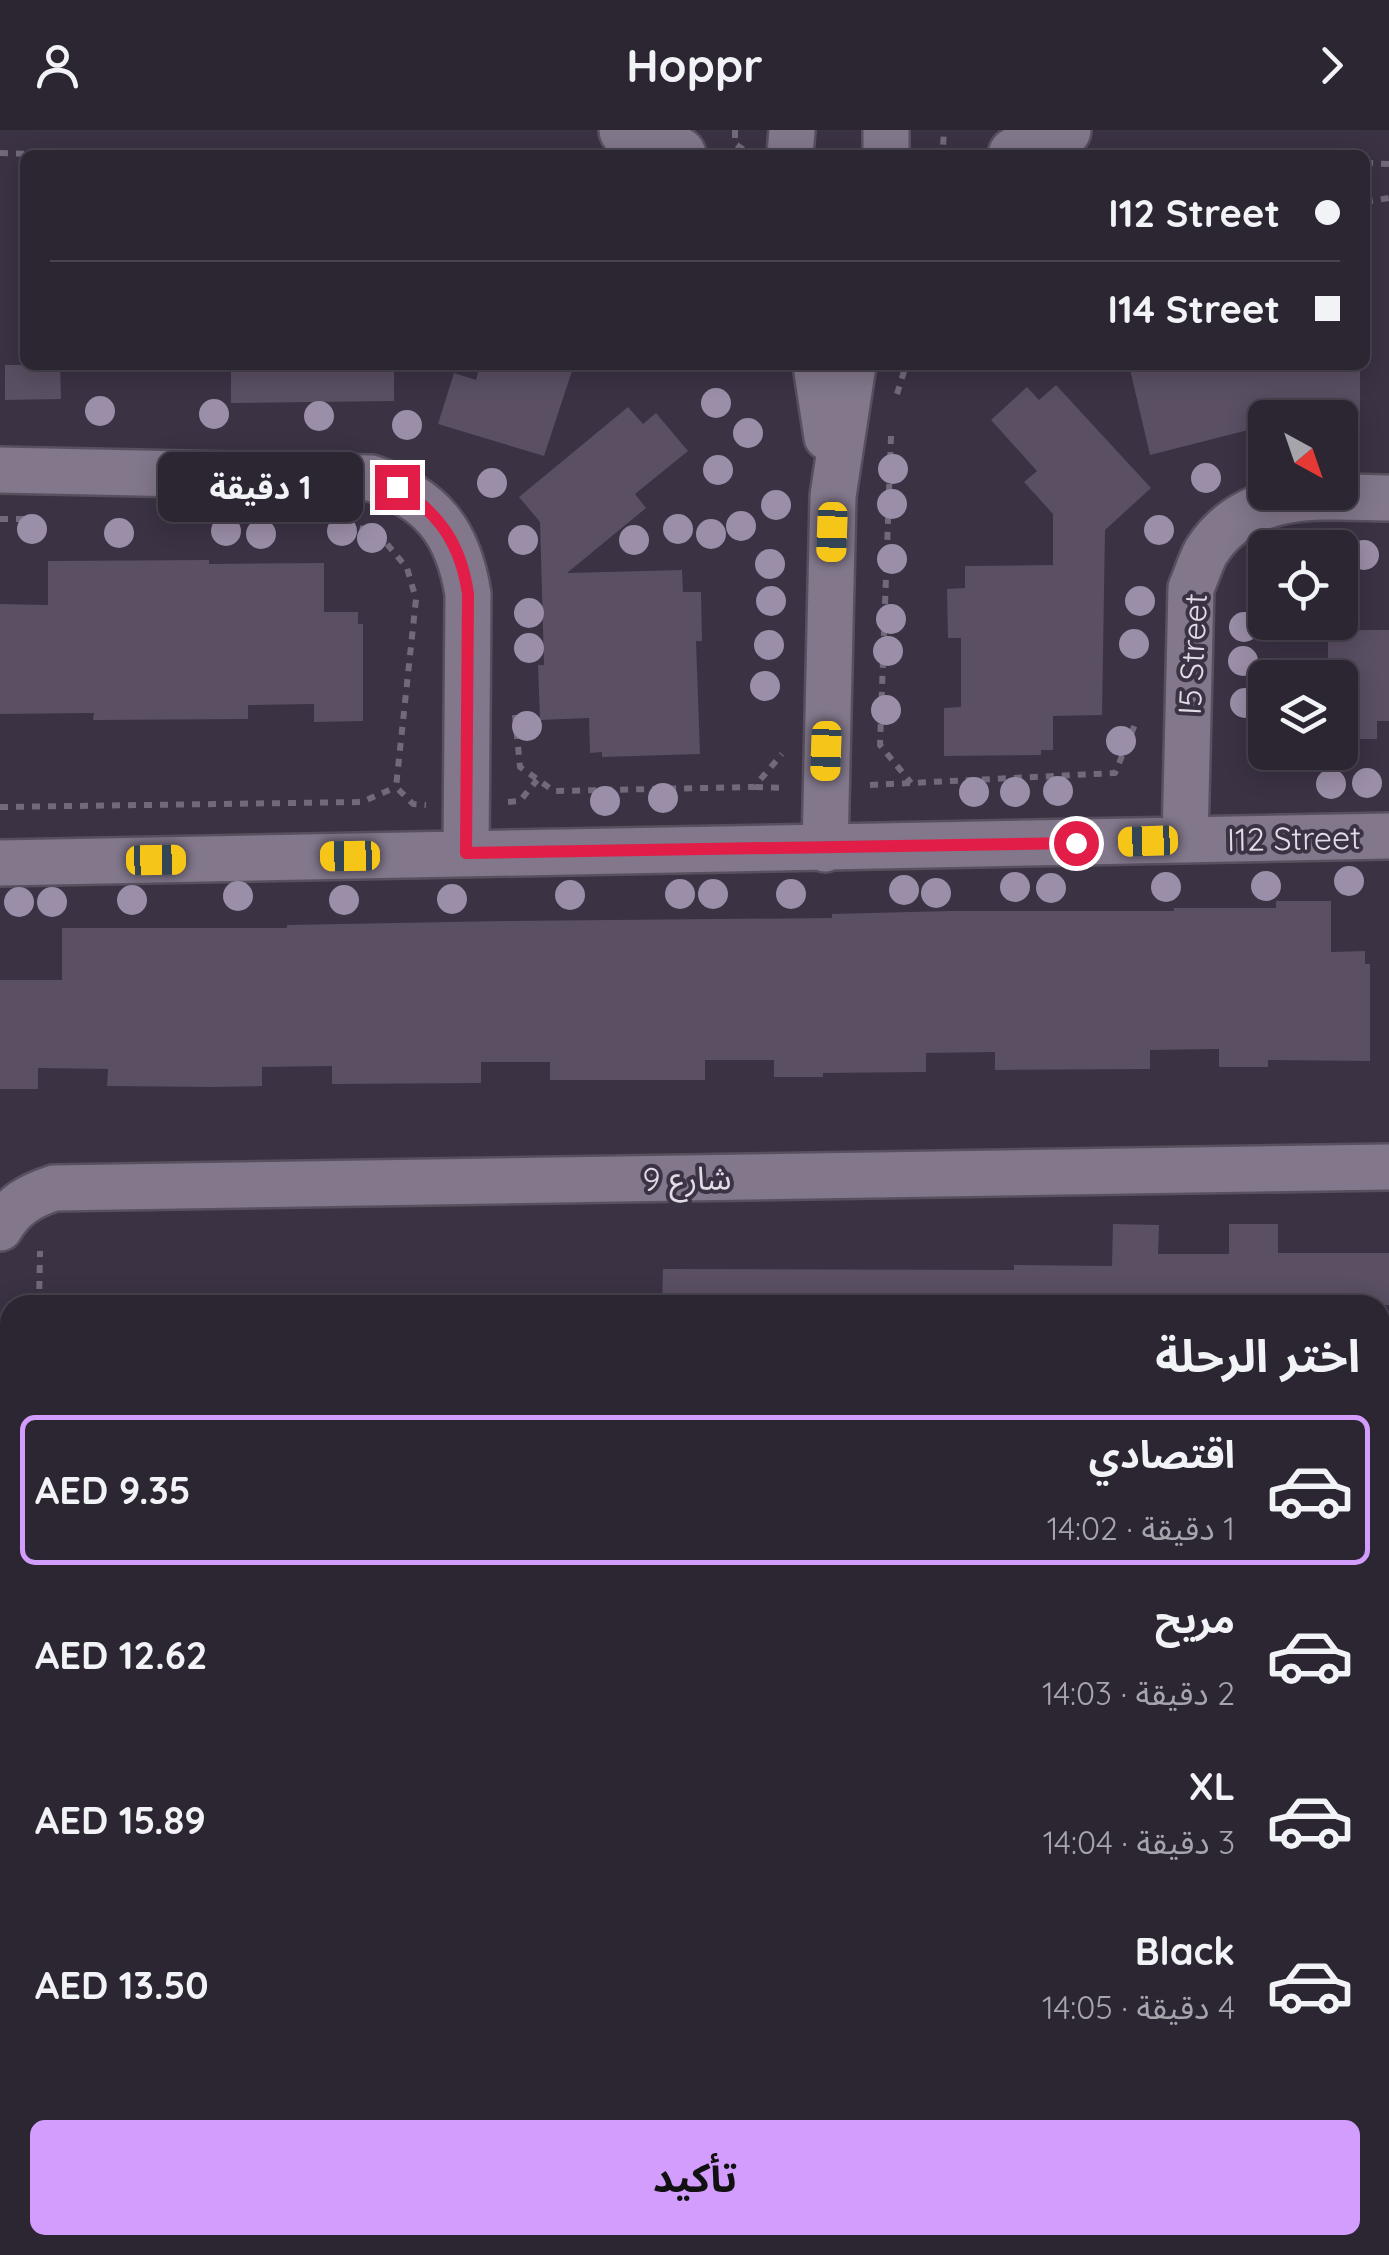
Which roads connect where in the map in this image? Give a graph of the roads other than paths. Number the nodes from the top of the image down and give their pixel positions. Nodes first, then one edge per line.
1 (628, 130) edge
2 (1062, 130) edge
3 (668, 150) edge
4 (1025, 150) edge
5 (817, 370) edge
6 (852, 370) edge
7 (0, 470) edge
8 (833, 496) junction
9 (1389, 498) edge
10 (1389, 836) edge
11 (1184, 840) junction
12 (824, 849) junction
13 (466, 853) junction
14 (0, 863) edge
15 (1389, 1167) edge
16 (0, 1228) edge

1 - 3 street
2 - 4 street
5 - 8 street
6 - 8 street
7 - 13 street
8 - 12 street
9 - 11 street, I5 Street
10 - 11 street, I12 Street
11 - 12 street, I12 Street
12 - 13 street, I12 Street
13 - 14 street, I12 Street
15 - 16 street, شارع 9

